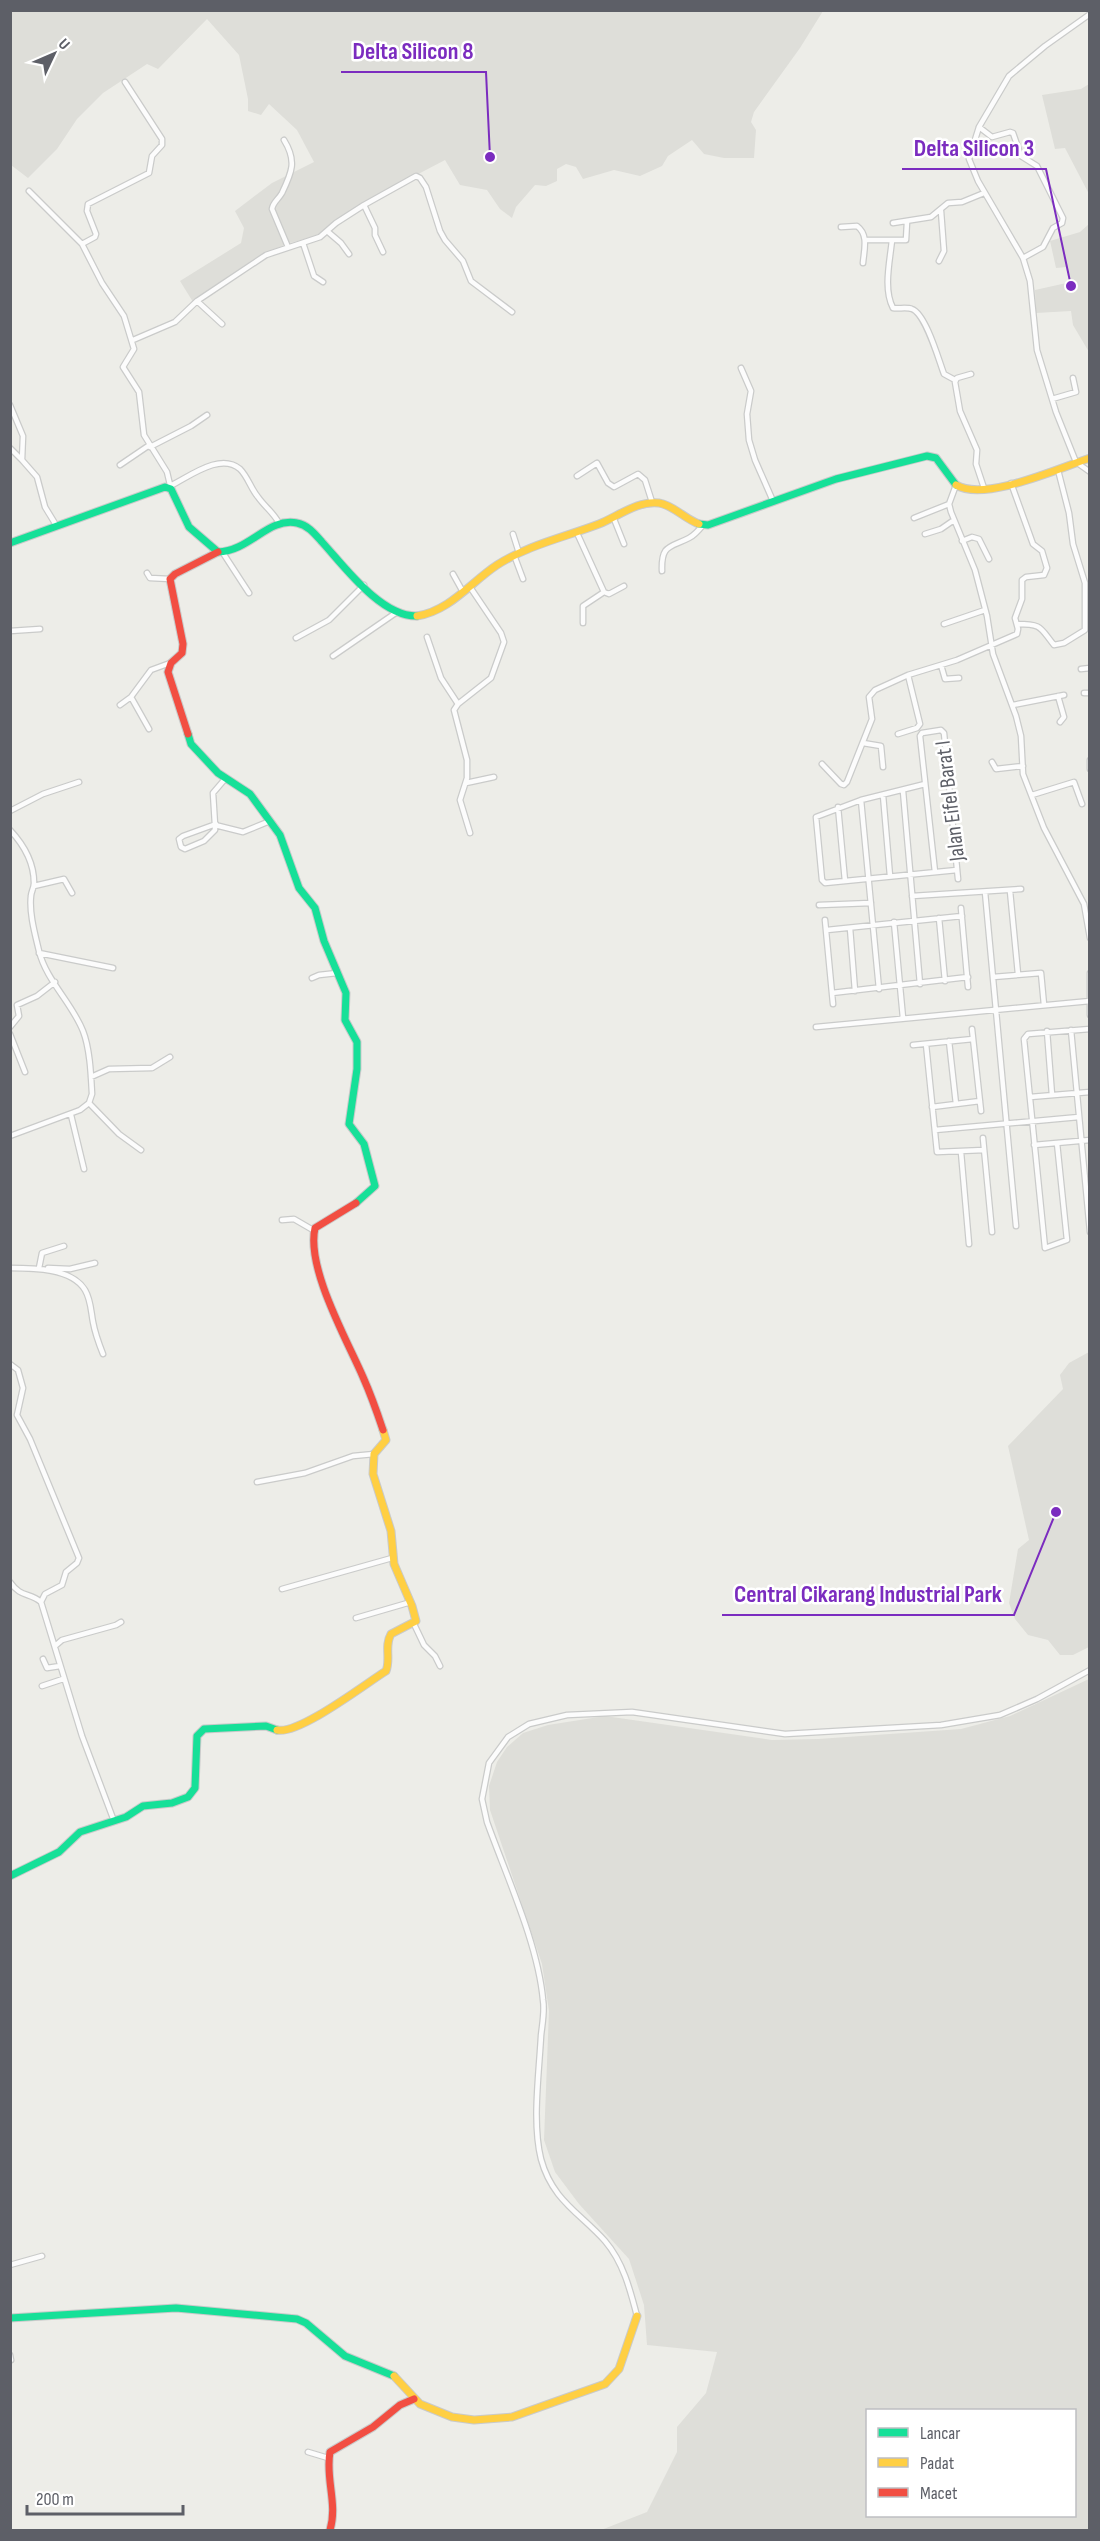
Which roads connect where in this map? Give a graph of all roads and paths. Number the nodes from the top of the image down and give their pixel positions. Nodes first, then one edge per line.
1 (1089, 14) edge
2 (125, 82) dead end
3 (979, 127) junction
4 (284, 140) dead end
5 (29, 191) dead end
6 (984, 193) junction
7 (364, 205) junction
8 (941, 211) junction
9 (907, 222) junction
10 (893, 223) dead end
11 (841, 227) dead end
12 (327, 231) junction
13 (865, 240) junction
14 (892, 240) junction
15 (303, 243) junction
16 (82, 244) junction
17 (288, 247) junction
18 (382, 252) dead end
19 (349, 254) dead end
20 (1023, 258) junction
21 (939, 261) dead end
22 (863, 263) dead end
23 (323, 282) dead end
24 (197, 301) junction
25 (512, 312) dead end
26 (222, 324) dead end
27 (133, 340) junction
28 (741, 368) dead end
29 (971, 374) dead end
30 (1073, 378) dead end
31 (955, 380) junction
32 (1052, 399) junction
33 (10, 405) edge
34 (207, 415) dead end
35 (149, 446) junction
36 (10, 448) edge
37 (1089, 458) edge
38 (22, 460) junction
39 (1076, 462) junction
40 (120, 465) dead end
41 (1058, 470) junction
42 (1089, 472) edge
43 (577, 476) dead end
44 (1011, 483) junction
45 (956, 485) junction
46 (170, 487) junction
47 (984, 488) junction
48 (652, 502) junction
49 (774, 503) junction
50 (949, 504) junction
51 (914, 518) dead end
52 (614, 519) junction
53 (954, 520) junction
54 (279, 523) junction
55 (56, 525) junction
56 (703, 525) junction
57 (577, 533) junction
58 (513, 534) dead end
59 (925, 534) dead end
60 (962, 541) junction
61 (10, 543) edge
62 (624, 544) dead end
63 (220, 552) junction
64 (517, 554) junction
65 (989, 559) dead end
66 (1089, 567) edge
67 (662, 571) dead end
68 (1082, 571) junction
69 (147, 573) dead end
70 (453, 574) dead end
71 (170, 579) junction
72 (523, 579) dead end
73 (364, 585) junction
74 (624, 586) dead end
75 (470, 587) junction
76 (463, 592) junction
77 (604, 592) junction
78 (249, 593) dead end
79 (986, 610) junction
80 (397, 612) junction
81 (583, 623) dead end
82 (944, 624) dead end
83 (1017, 624) junction
84 (40, 629) dead end
85 (10, 632) edge
86 (427, 637) dead end
87 (296, 638) dead end
88 (991, 645) junction
89 (333, 656) dead end
90 (171, 663) junction
91 (941, 665) junction
92 (1089, 668) edge
93 (1081, 669) dead end
94 (908, 675) junction
95 (959, 678) dead end
96 (131, 697) junction
97 (458, 704) junction
98 (120, 705) dead end
99 (1012, 705) junction
100 (1060, 722) dead end
101 (148, 729) dead end
102 (898, 734) dead end
103 (863, 743) junction
104 (1089, 760) edge
105 (992, 762) dead end
106 (822, 764) dead end
107 (1023, 766) junction
108 (883, 767) dead end
109 (1089, 769) edge
110 (494, 777) dead end
111 (225, 779) junction
112 (79, 782) dead end
113 (466, 783) junction
114 (926, 784) junction
115 (903, 791) junction
116 (883, 795) junction
117 (1032, 795) junction
118 (861, 800) junction
119 (1082, 804) dead end
120 (838, 807) junction
121 (10, 811) edge
122 (270, 820) junction
123 (215, 824) junction
124 (10, 830) edge
125 (470, 833) dead end
126 (957, 870) junction
127 (935, 872) junction
128 (911, 874) junction
129 (890, 876) junction
130 (869, 879) junction
131 (958, 879) dead end
132 (845, 880) junction
133 (34, 886) junction
134 (1021, 889) dead end
135 (1010, 891) junction
136 (985, 892) junction
137 (72, 893) dead end
138 (912, 896) junction
139 (871, 903) junction
140 (819, 905) dead end
141 (961, 908) dead end
142 (962, 916) junction
143 (939, 918) junction
144 (825, 920) dead end
145 (914, 921) junction
146 (894, 922) junction
147 (873, 926) junction
148 (850, 928) junction
149 (827, 930) junction
150 (1089, 938) edge
151 (39, 953) junction
152 (113, 968) dead end
153 (337, 973) junction
154 (1089, 973) edge
155 (1018, 974) junction
156 (993, 977) junction
157 (312, 978) dead end
158 (968, 978) junction
159 (945, 981) junction
160 (55, 982) junction
161 (920, 984) junction
162 (900, 986) junction
163 (968, 987) dead end
164 (879, 989) junction
165 (855, 991) junction
166 (832, 993) junction
167 (1089, 1001) edge
168 (833, 1004) dead end
169 (1044, 1005) junction
170 (997, 1010) junction
171 (1089, 1015) edge
172 (903, 1018) junction
173 (10, 1027) edge
174 (816, 1027) dead end
175 (972, 1029) dead end
176 (1089, 1029) edge
177 (1071, 1030) junction
178 (1047, 1031) junction
179 (10, 1034) edge
180 (973, 1039) junction
181 (949, 1041) junction
182 (926, 1044) junction
183 (913, 1045) dead end
184 (170, 1057) dead end
185 (26, 1072) dead end
186 (91, 1077) junction
187 (1076, 1092) junction
188 (1089, 1092) edge
189 (1052, 1095) junction
190 (1030, 1097) junction
191 (980, 1101) junction
192 (89, 1103) junction
193 (956, 1104) junction
194 (932, 1107) junction
195 (981, 1111) dead end
196 (71, 1114) junction
197 (1079, 1117) junction
198 (1032, 1121) junction
199 (1007, 1124) junction
200 (935, 1130) junction
201 (10, 1136) edge
202 (983, 1138) dead end
203 (1089, 1140) edge
204 (1081, 1141) junction
205 (1057, 1143) junction
206 (1034, 1145) junction
207 (141, 1150) dead end
208 (984, 1150) junction
209 (961, 1152) junction
210 (84, 1169) dead end
211 (282, 1220) dead end
212 (1016, 1226) dead end
213 (313, 1230) junction
214 (992, 1232) dead end
215 (1089, 1232) edge
216 (969, 1244) dead end
217 (64, 1246) dead end
218 (95, 1263) dead end
219 (10, 1268) edge
220 (41, 1268) junction
221 (103, 1354) dead end
222 (10, 1364) edge
223 (374, 1454) junction
224 (257, 1482) dead end
225 (392, 1558) junction
226 (10, 1582) edge
227 (282, 1589) dead end
228 (41, 1602) junction
229 (411, 1602) junction
230 (356, 1618) dead end
231 (121, 1622) dead end
232 (414, 1624) junction
233 (55, 1646) junction
234 (43, 1659) dead end
235 (60, 1666) junction
236 (441, 1666) dead end
237 (1089, 1670) edge
238 (63, 1678) junction
239 (42, 1686) dead end
240 (114, 1821) junction
241 (10, 1876) edge
242 (42, 2256) dead end
243 (10, 2265) edge
244 (637, 2316) joint
245 (10, 2318) edge
246 (10, 2355) edge
247 (11, 2360) edge
248 (414, 2399) junction
249 (308, 2452) dead end
250 (328, 2458) junction
251 (330, 2530) edge

1 - 3 street
2 - 16 street
3 - 6 street
3 - 20 street
4 - 17 street
5 - 16 street
6 - 8 street
6 - 20 street
7 - 12 street
7 - 18 street
7 - 25 street
8 - 9 street
8 - 21 street
9 - 10 street
9 - 14 street
11 - 13 street
12 - 15 street
12 - 19 street
13 - 14 street
13 - 22 street
14 - 31 street
15 - 17 street
15 - 23 street
16 - 27 street
17 - 24 street
20 - 32 street
24 - 26 street
24 - 27 street
27 - 35 street
28 - 49 street
29 - 31 street
30 - 32 street
31 - 47 street
32 - 39 street
33 - 38 street
34 - 35 street
35 - 40 street
35 - 46 street
36 - 38 street
37 - 39 street
38 - 55 street
39 - 41 street
39 - 42 street
41 - 44 street
41 - 68 street
43 - 48 street
44 - 47 street
44 - 83 street
45 - 47 street
45 - 49 street
45 - 50 street
46 - 54 street
46 - 55 street
46 - 63 street
48 - 52 street
48 - 56 street
49 - 56 street
50 - 51 street
50 - 53 street
52 - 57 street
52 - 62 street
53 - 59 street
53 - 60 street
54 - 63 street
54 - 73 street
55 - 61 street
56 - 67 street
57 - 64 street
57 - 77 street
58 - 64 street
60 - 65 street
60 - 79 street
63 - 71 street
63 - 78 street
64 - 72 street
64 - 75 street
66 - 68 street
68 - 83 street
69 - 71 street
70 - 76 street
71 - 90 street
73 - 80 street
73 - 87 street
74 - 77 street
75 - 76 street
75 - 97 street
76 - 80 street
77 - 81 street
79 - 82 street
79 - 88 street
80 - 89 street
83 - 88 street
84 - 85 street
86 - 97 street
88 - 91 street
88 - 99 street
90 - 96 street
90 - 111 street
91 - 94 street
91 - 95 street
92 - 93 street
94 - 102 street
94 - 103 street
96 - 98 street
96 - 101 street
97 - 113 street
99 - 100 street
99 - 107 street
103 - 106 street
103 - 108 street
104 - 109 street
105 - 107 street
107 - 117 street
110 - 113 street
111 - 122 street
111 - 123 street
112 - 121 street
113 - 125 street
114 - 115 street
114 - 126 street, Jalan Eifel Barat I
114 - 127 street
115 - 116 street
115 - 128 street
116 - 118 street
116 - 129 street
117 - 119 street
117 - 150 street
118 - 120 street
118 - 130 street
120 - 132 street
120 - 132 street
122 - 123 street
122 - 153 street
123 - 123 street
124 - 133 street
126 - 127 street
126 - 131 street, Jalan Eifel Barat I
127 - 128 street
128 - 129 street
128 - 138 street
129 - 130 street
130 - 132 street
130 - 139 street
133 - 137 street
133 - 151 street
134 - 135 street
135 - 136 street
135 - 155 street
136 - 138 street
136 - 156 street
138 - 145 street
139 - 140 street
139 - 147 street
141 - 142 street
142 - 143 street
142 - 158 street
143 - 145 street
143 - 159 street
144 - 149 street
145 - 146 street
145 - 161 street
146 - 147 street
146 - 162 street
147 - 148 street
147 - 164 street
148 - 149 street
148 - 165 street
149 - 166 street
151 - 152 street
151 - 160 street
153 - 157 street
153 - 213 street
154 - 167 street
155 - 156 street
155 - 169 street
156 - 170 street
158 - 159 street
158 - 163 street
159 - 161 street
160 - 173 street
160 - 186 street
161 - 162 street
162 - 164 street
162 - 172 street
164 - 165 street
165 - 166 street
166 - 168 street
167 - 169 street
167 - 171 street
169 - 170 street
170 - 172 street
170 - 199 street
172 - 174 street
175 - 180 street
176 - 177 street
177 - 178 street
177 - 187 street
178 - 189 street
178 - 190 street
179 - 185 street
180 - 181 street
180 - 191 street
181 - 182 street
181 - 193 street
182 - 183 street
182 - 194 street
184 - 186 street
186 - 192 street
187 - 188 street
187 - 189 street
187 - 197 street
189 - 190 street
190 - 198 street
191 - 193 street
191 - 195 street
192 - 196 street
192 - 207 street
193 - 194 street
194 - 200 street
196 - 201 street
196 - 210 street
197 - 198 street
197 - 204 street
198 - 199 street
198 - 206 street
199 - 200 street
199 - 212 street
200 - 209 street
202 - 208 street
203 - 204 street
204 - 205 street
204 - 215 street
205 - 206 street
205 - 206 street
208 - 209 street
208 - 214 street
209 - 216 street
211 - 213 street
213 - 223 street
217 - 220 street
218 - 220 street
219 - 220 street
220 - 221 street
222 - 228 street
223 - 224 street
223 - 225 street
225 - 227 street
225 - 229 street
226 - 228 street
228 - 233 street
229 - 230 street
229 - 232 street
231 - 233 street
232 - 236 street
232 - 240 street
233 - 235 street
234 - 235 street
235 - 238 street
237 - 244 street
238 - 239 street
238 - 240 street
240 - 241 street
242 - 243 street
244 - 248 street
245 - 248 street
246 - 247 street
248 - 250 street
249 - 250 street
250 - 251 street

